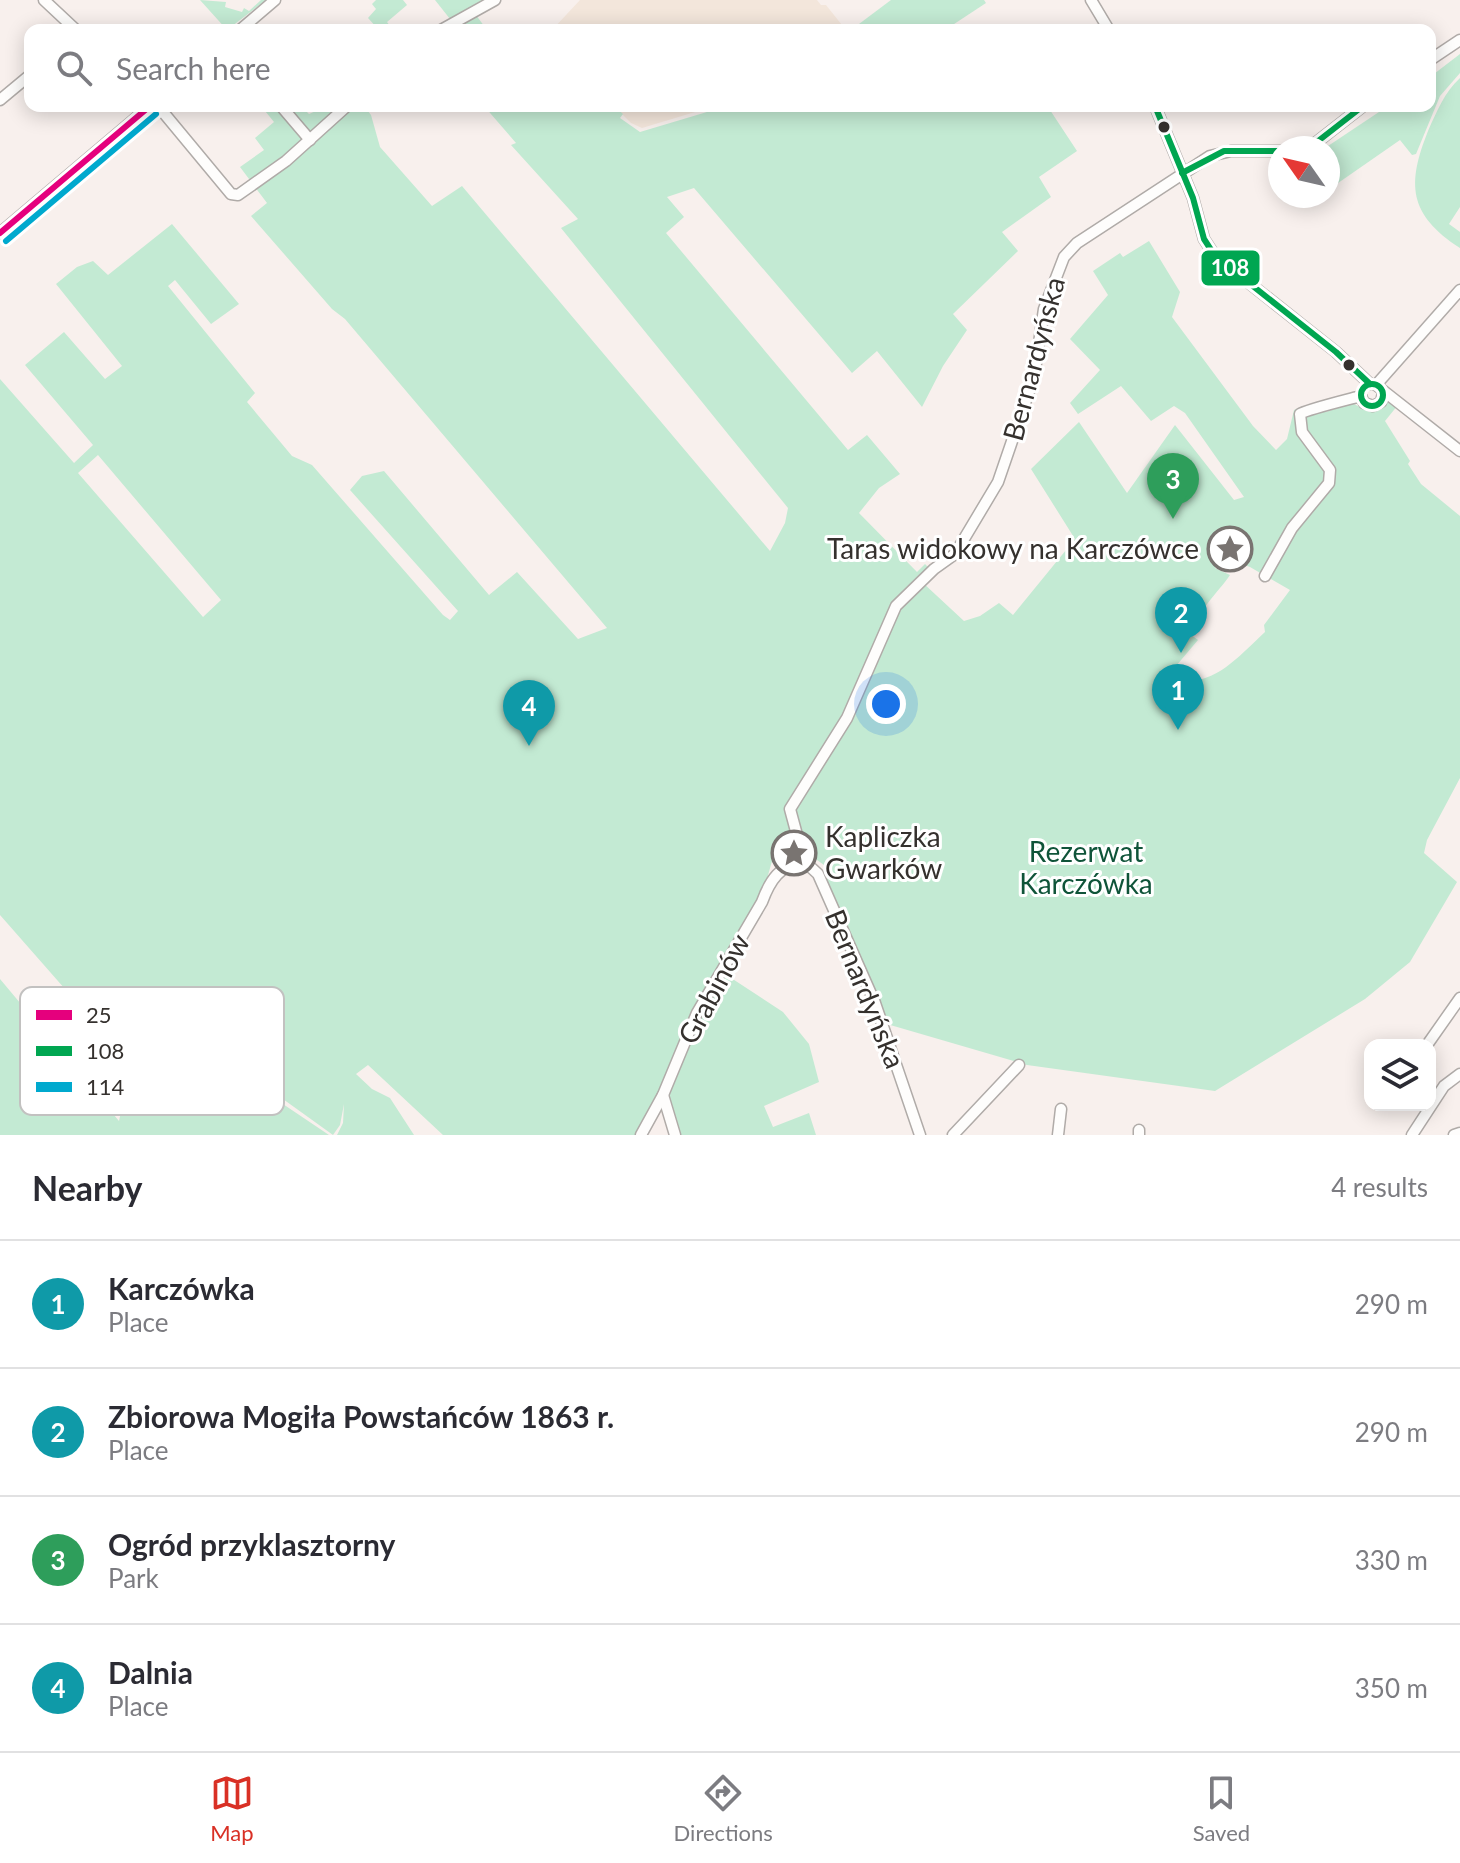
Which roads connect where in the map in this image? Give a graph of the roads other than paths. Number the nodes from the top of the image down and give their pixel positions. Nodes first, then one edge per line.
1 (44, 0) edge
2 (275, 0) edge
3 (495, 0) edge
4 (1091, 0) edge
5 (70, 24) edge
6 (247, 24) edge
7 (452, 24) edge
8 (1105, 24) edge
9 (1460, 40) edge
10 (1436, 56) edge
11 (24, 80) edge
12 (0, 100) edge
13 (143, 112) edge
14 (163, 112) edge
15 (286, 112) edge
16 (340, 112) edge
17 (1157, 112) edge
18 (1354, 112) edge
19 (1322, 136) edge
20 (310, 140) junction
21 (1268, 151) edge
22 (1182, 173) junction
23 (0, 233) edge
24 (1460, 290) edge
25 (1376, 387) junction
26 (1361, 396) junction
27 (1460, 451) edge
28 (1265, 576) dead end
29 (804, 861) junction
30 (1460, 998) edge
31 (1431, 1039) edge
32 (1019, 1065) dead end
33 (1460, 1074) edge
34 (663, 1095) junction
35 (1436, 1096) edge
36 (1061, 1109) dead end
37 (1426, 1111) edge
38 (1460, 1133) edge
39 (641, 1135) edge
40 (675, 1135) edge
41 (920, 1135) edge
42 (953, 1135) edge
43 (1058, 1135) edge
44 (1412, 1135) edge
45 (1454, 1135) edge

1 - 5 street
2 - 6 street
3 - 7 street
4 - 8 street
9 - 10 street
11 - 12 street
13 - 23 street
14 - 20 street
15 - 20 street
16 - 20 street
17 - 22 street
18 - 19 street
21 - 22 street, Bernardyńska
22 - 25 street
22 - 29 street, Bernardyńska
24 - 25 street
25 - 26 street
25 - 26 street
25 - 27 street
26 - 28 street
29 - 34 street, Grabinów
29 - 41 street, Bernardyńska
30 - 31 street
32 - 42 street
33 - 35 street
34 - 39 street, Grabinów
34 - 40 street
36 - 43 street
37 - 44 street
38 - 45 street

